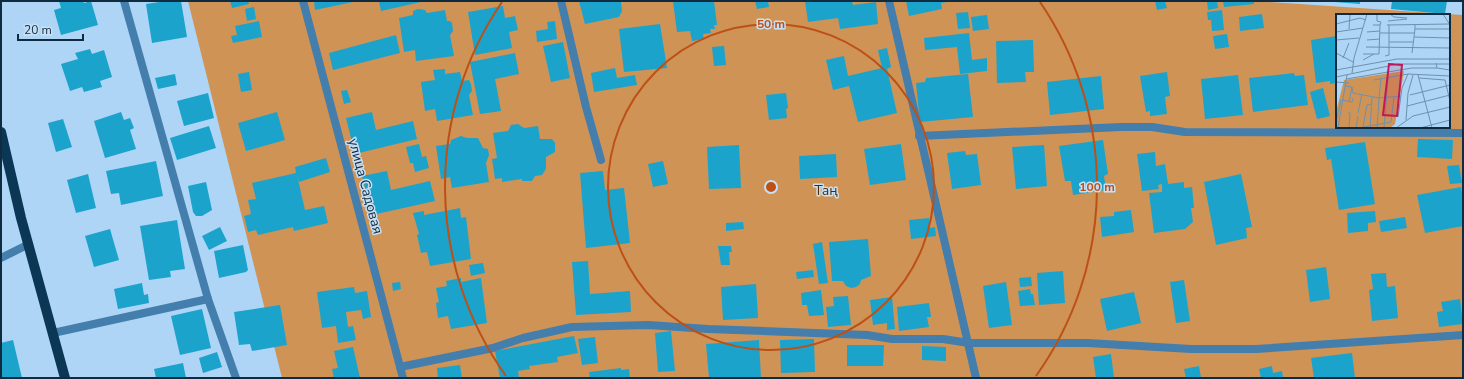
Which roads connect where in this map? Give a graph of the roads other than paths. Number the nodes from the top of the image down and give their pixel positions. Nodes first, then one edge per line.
1 (124, 1) edge
2 (304, 1) edge
3 (561, 1) edge
4 (889, 1) edge
5 (1, 132) edge
6 (1463, 133) edge
7 (919, 136) junction
8 (601, 160) dead end
9 (29, 244) junction
10 (1, 258) edge
11 (208, 299) junction
12 (53, 333) junction
13 (1463, 335) edge
14 (969, 343) junction
15 (400, 367) junction
16 (65, 378) edge
17 (236, 378) edge
18 (403, 378) edge
19 (976, 378) edge

1 - 11 street
2 - 15 street, улица Садовая
3 - 8 street
4 - 7 street
5 - 9 main road
6 - 7 street
7 - 14 street
9 - 10 street
9 - 12 main road
11 - 12 street
11 - 17 street
12 - 16 main road
13 - 14 street
14 - 15 street
14 - 19 street
15 - 18 street, улица Садовая

